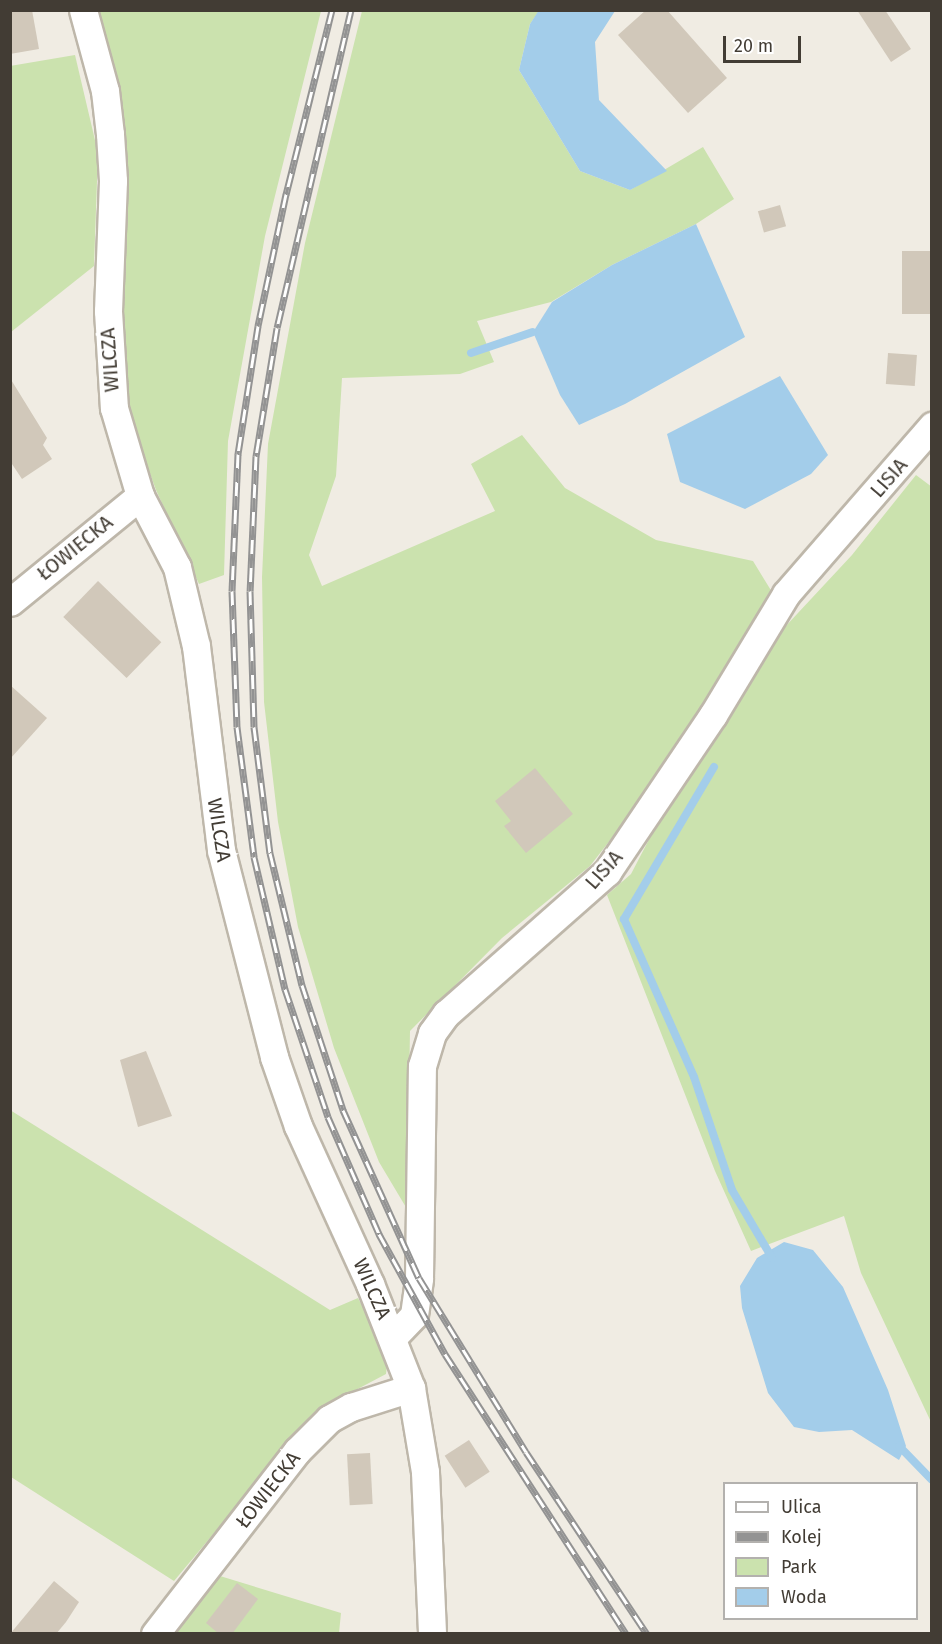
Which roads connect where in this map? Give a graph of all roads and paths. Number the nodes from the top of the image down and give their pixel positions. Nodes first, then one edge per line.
1 (83, 10) edge
2 (932, 426) edge
3 (140, 496) junction
4 (10, 602) edge
5 (393, 1336) junction
6 (411, 1388) junction
7 (155, 1634) edge
8 (432, 1634) edge

1 - 3 street, WILCZA
2 - 5 street, LISIA
3 - 4 street, ŁOWIECKA
3 - 5 street, WILCZA
5 - 6 street, WILCZA
6 - 7 street, ŁOWIECKA
6 - 8 street, WILCZA

